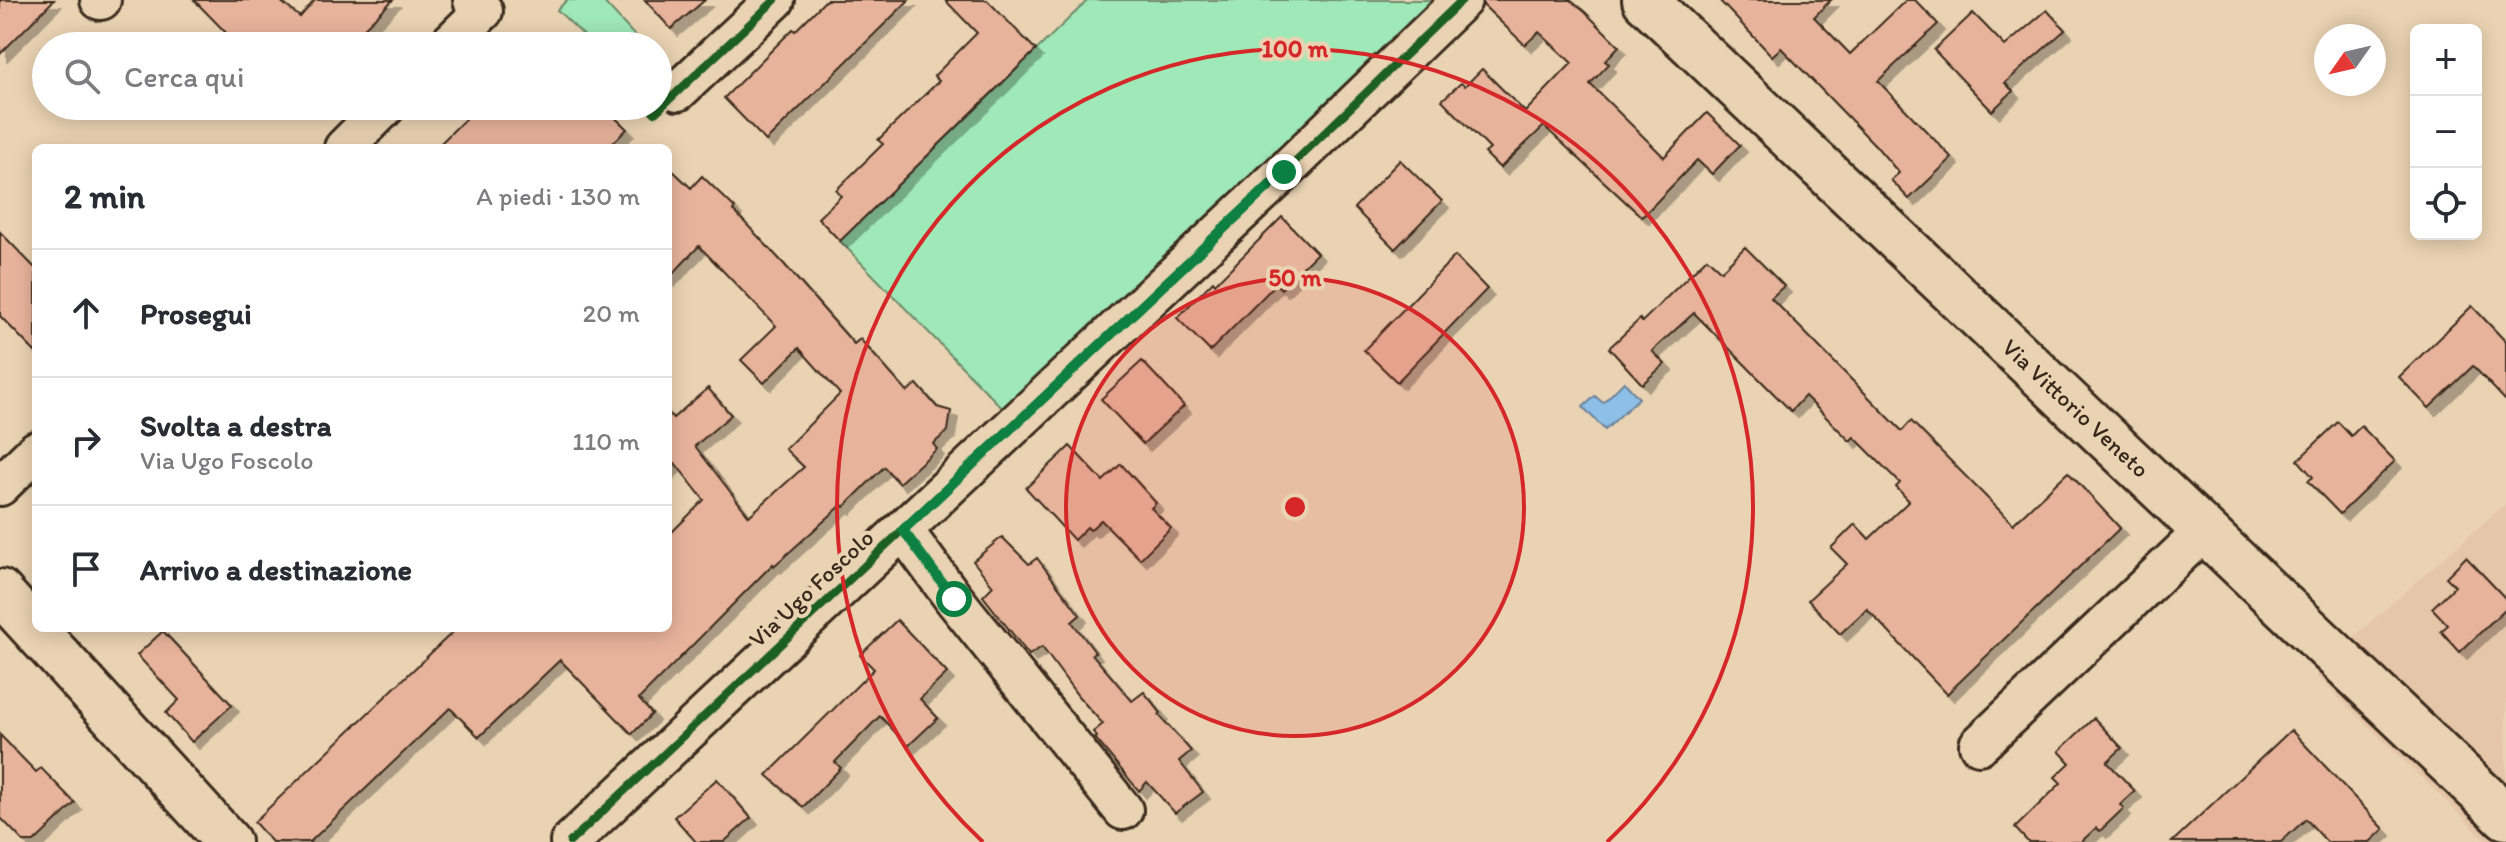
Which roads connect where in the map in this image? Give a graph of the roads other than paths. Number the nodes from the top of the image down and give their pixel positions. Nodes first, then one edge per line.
1 (775, 0) edge
2 (1462, 0) edge
3 (1645, 0) edge
4 (483, 4) edge
5 (459, 32) edge
6 (678, 91) dead end
7 (372, 120) edge
8 (348, 144) edge
9 (32, 455) edge
10 (0, 486) edge
11 (903, 530) junction
12 (2205, 530) junction
13 (0, 592) edge
14 (32, 627) edge
15 (36, 632) edge
16 (1979, 745) dead end
17 (1123, 810) dead end
18 (2506, 817) edge
19 (228, 842) edge
20 (570, 842) edge

1 - 6 street
2 - 11 street, Via Ugo Foscolo
3 - 12 main road, Via Vittorio Veneto
4 - 5 street
7 - 8 street
9 - 10 street
11 - 17 street
11 - 20 street, Via Ugo Foscolo
12 - 16 street
12 - 18 main road, Via Vittorio Veneto
13 - 14 main road
15 - 19 main road

